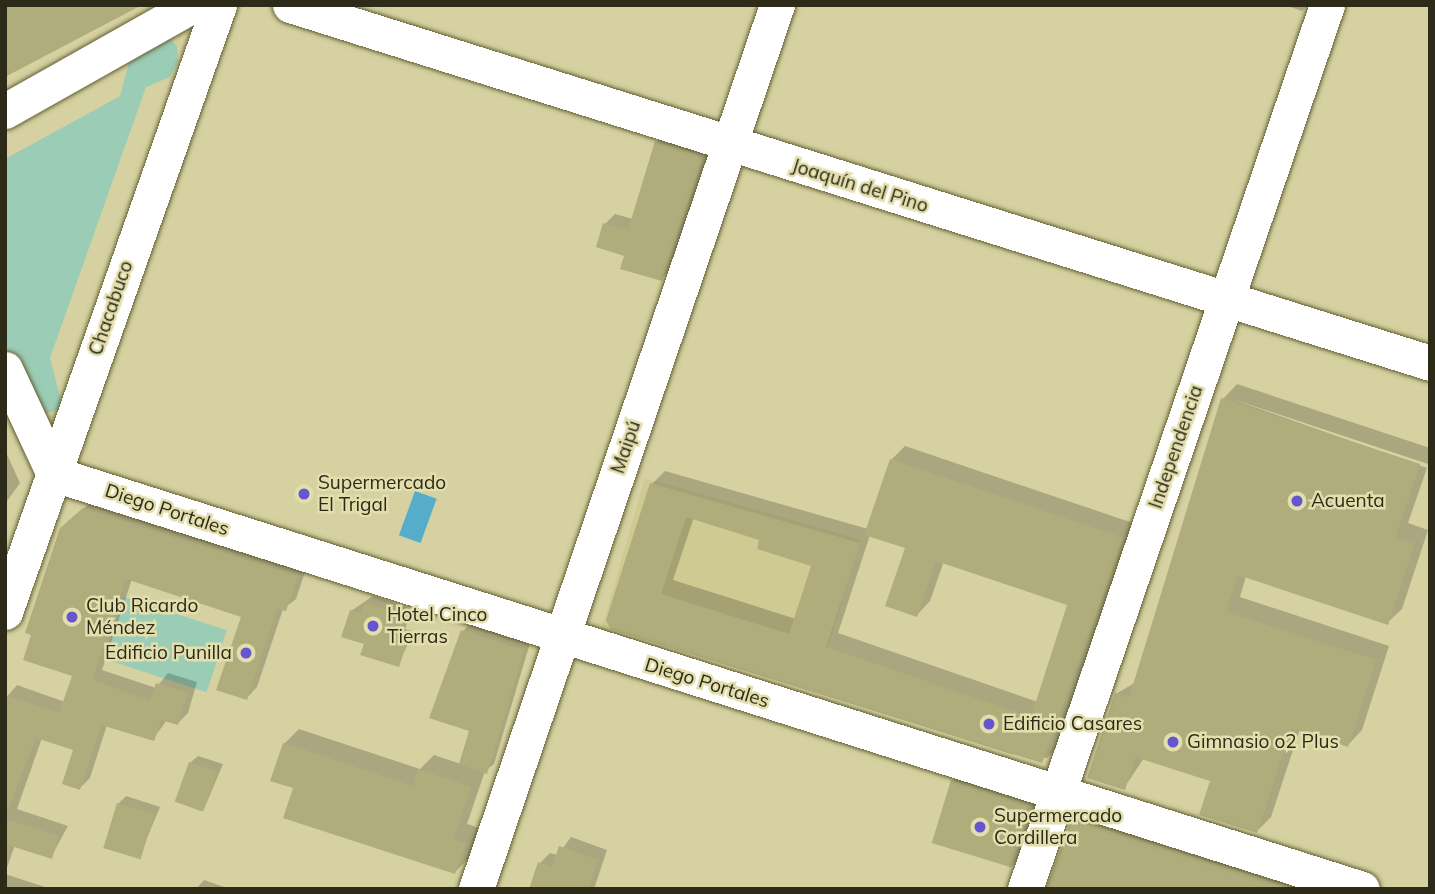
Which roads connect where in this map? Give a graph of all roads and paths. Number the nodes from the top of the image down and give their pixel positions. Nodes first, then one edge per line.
1 (193, 5) edge
2 (219, 5) edge
3 (290, 5) edge
4 (777, 5) edge
5 (1327, 5) edge
6 (5, 111) edge
7 (729, 145) junction
8 (1227, 299) junction
9 (1430, 363) edge
10 (5, 369) edge
11 (54, 474) junction
12 (5, 612) edge
13 (560, 637) junction
14 (1058, 792) junction
15 (476, 889) edge
16 (1025, 889) edge
17 (1362, 889) edge

1 - 6 street
2 - 11 street, Chacabuco
3 - 7 street, Joaquín del Pino
4 - 7 street, Maipú
5 - 8 street, Independencia
7 - 8 street, Joaquín del Pino
7 - 13 street, Maipú
8 - 9 street, Joaquín del Pino
8 - 14 street, Independencia
10 - 11 street
11 - 12 street, Chacabuco
11 - 13 street, Diego Portales
13 - 14 street, Diego Portales
13 - 15 street, Maipú
14 - 16 street, Independencia
14 - 17 street, Diego Portales

